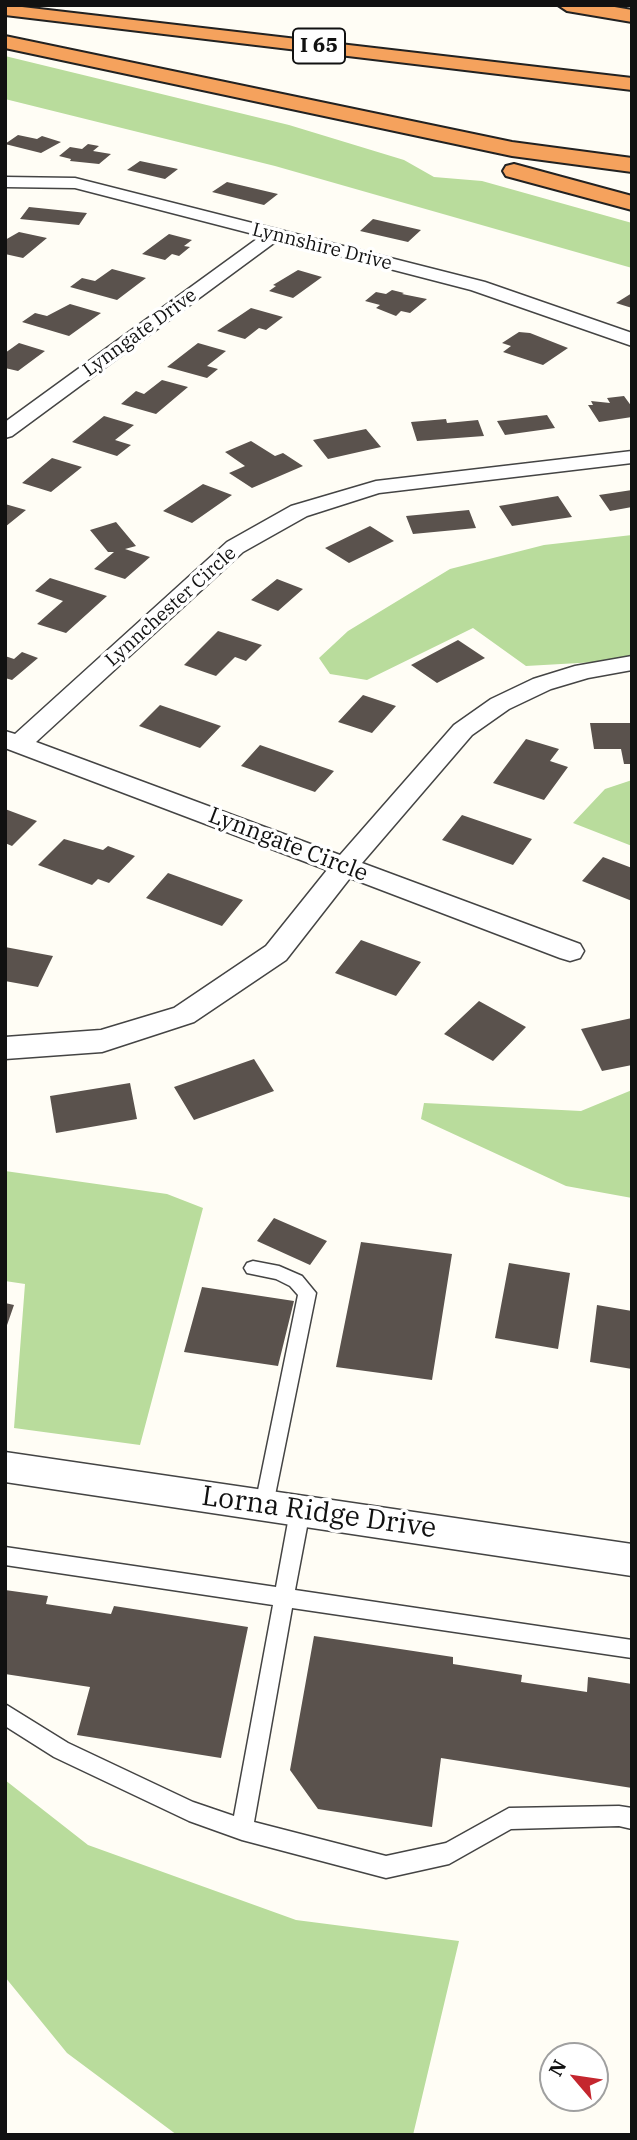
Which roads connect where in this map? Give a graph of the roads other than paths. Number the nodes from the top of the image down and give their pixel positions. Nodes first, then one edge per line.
1 (567, 5) edge
2 (5, 9) edge
3 (632, 16) edge
4 (5, 42) edge
5 (144, 71) junction
6 (632, 84) edge
7 (632, 165) edge
8 (5, 183) edge
9 (632, 203) edge
10 (274, 235) junction
11 (632, 340) edge
12 (5, 432) edge
13 (632, 457) edge
14 (632, 663) edge
15 (12, 741) edge
16 (345, 866) junction
17 (570, 951) dead end
18 (5, 1048) edge
19 (253, 1268) dead end
20 (5, 1467) edge
21 (264, 1505) junction
22 (300, 1511) junction
23 (5, 1556) edge
24 (632, 1560) edge
25 (284, 1598) junction
26 (632, 1649) edge
27 (5, 1714) edge
28 (632, 1819) edge
29 (242, 1829) junction

1 - 3 highway
2 - 6 highway, I 65
4 - 5 highway
5 - 7 highway
5 - 9 highway
8 - 10 street, Lynnshire Drive
10 - 11 street, Lynnshire Drive
10 - 12 street, Lynngate Drive
13 - 15 street, Lynnchester Circle
14 - 16 street
15 - 16 street, Lynngate Circle
16 - 17 street, Lynngate Circle
16 - 18 street
19 - 21 lane
20 - 21 street, Lorna Ridge Drive
21 - 22 street, Lorna Ridge Drive
22 - 24 street, Lorna Ridge Drive
22 - 25 lane
23 - 25 lane
25 - 26 lane
25 - 29 lane
27 - 29 lane
28 - 29 lane

